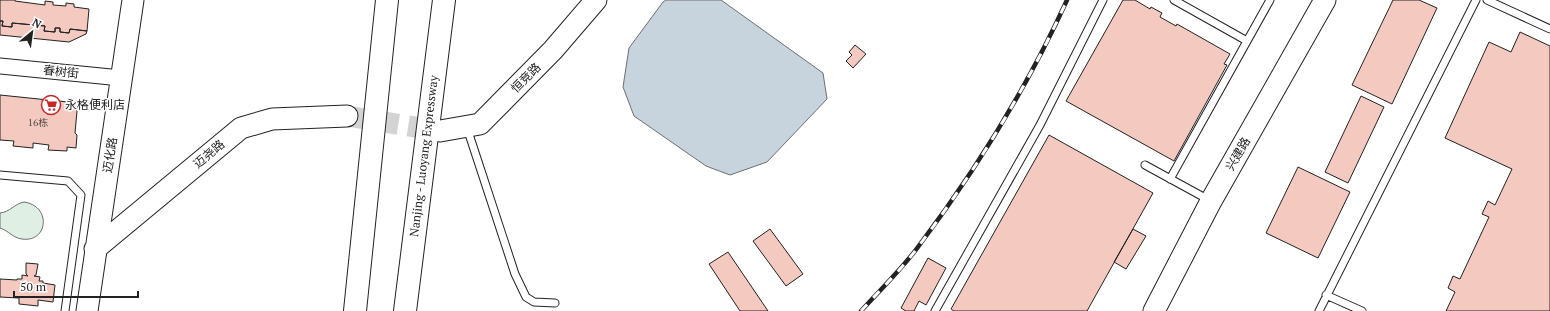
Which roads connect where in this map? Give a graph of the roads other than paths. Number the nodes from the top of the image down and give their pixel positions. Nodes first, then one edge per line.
1 (133, 0) edge
2 (387, 0) edge
3 (444, 0) edge
4 (596, 0) edge
5 (1103, 0) edge
6 (1174, 0) edge
7 (1270, 0) edge
8 (1325, 0) edge
9 (1476, 0) edge
10 (1487, 0) edge
11 (1550, 29) edge
12 (1247, 41) junction
13 (0, 66) edge
14 (121, 78) junction
15 (347, 116) tunnel mouth
16 (466, 126) junction
17 (440, 131) tunnel mouth
18 (1145, 165) dead end
19 (0, 175) edge
20 (1170, 179) junction
21 (1211, 202) junction
22 (95, 249) junction
23 (1326, 295) junction
24 (555, 303) dead end
25 (65, 311) edge
26 (87, 311) edge
27 (355, 311) edge
28 (404, 311) edge
29 (935, 311) edge
30 (1154, 311) edge
31 (1319, 311) edge
32 (1362, 311) edge

1 - 14 street, 迈化路
2 - 27 highway
3 - 28 highway, Nanjing - Luoyang Expressway
4 - 16 street, 恒竞路
5 - 29 lane
6 - 12 lane
7 - 12 lane
8 - 21 street, 兴建路
9 - 23 lane
10 - 11 lane
12 - 20 lane
13 - 14 street, 春树街
14 - 22 street, 迈化路
15 - 22 street, 迈尧路
16 - 17 street, 恒竞路
16 - 24 lane
18 - 20 lane
19 - 25 lane
20 - 21 lane
21 - 30 street, 兴建路
22 - 26 street, 迈化路
23 - 31 lane
23 - 32 lane

